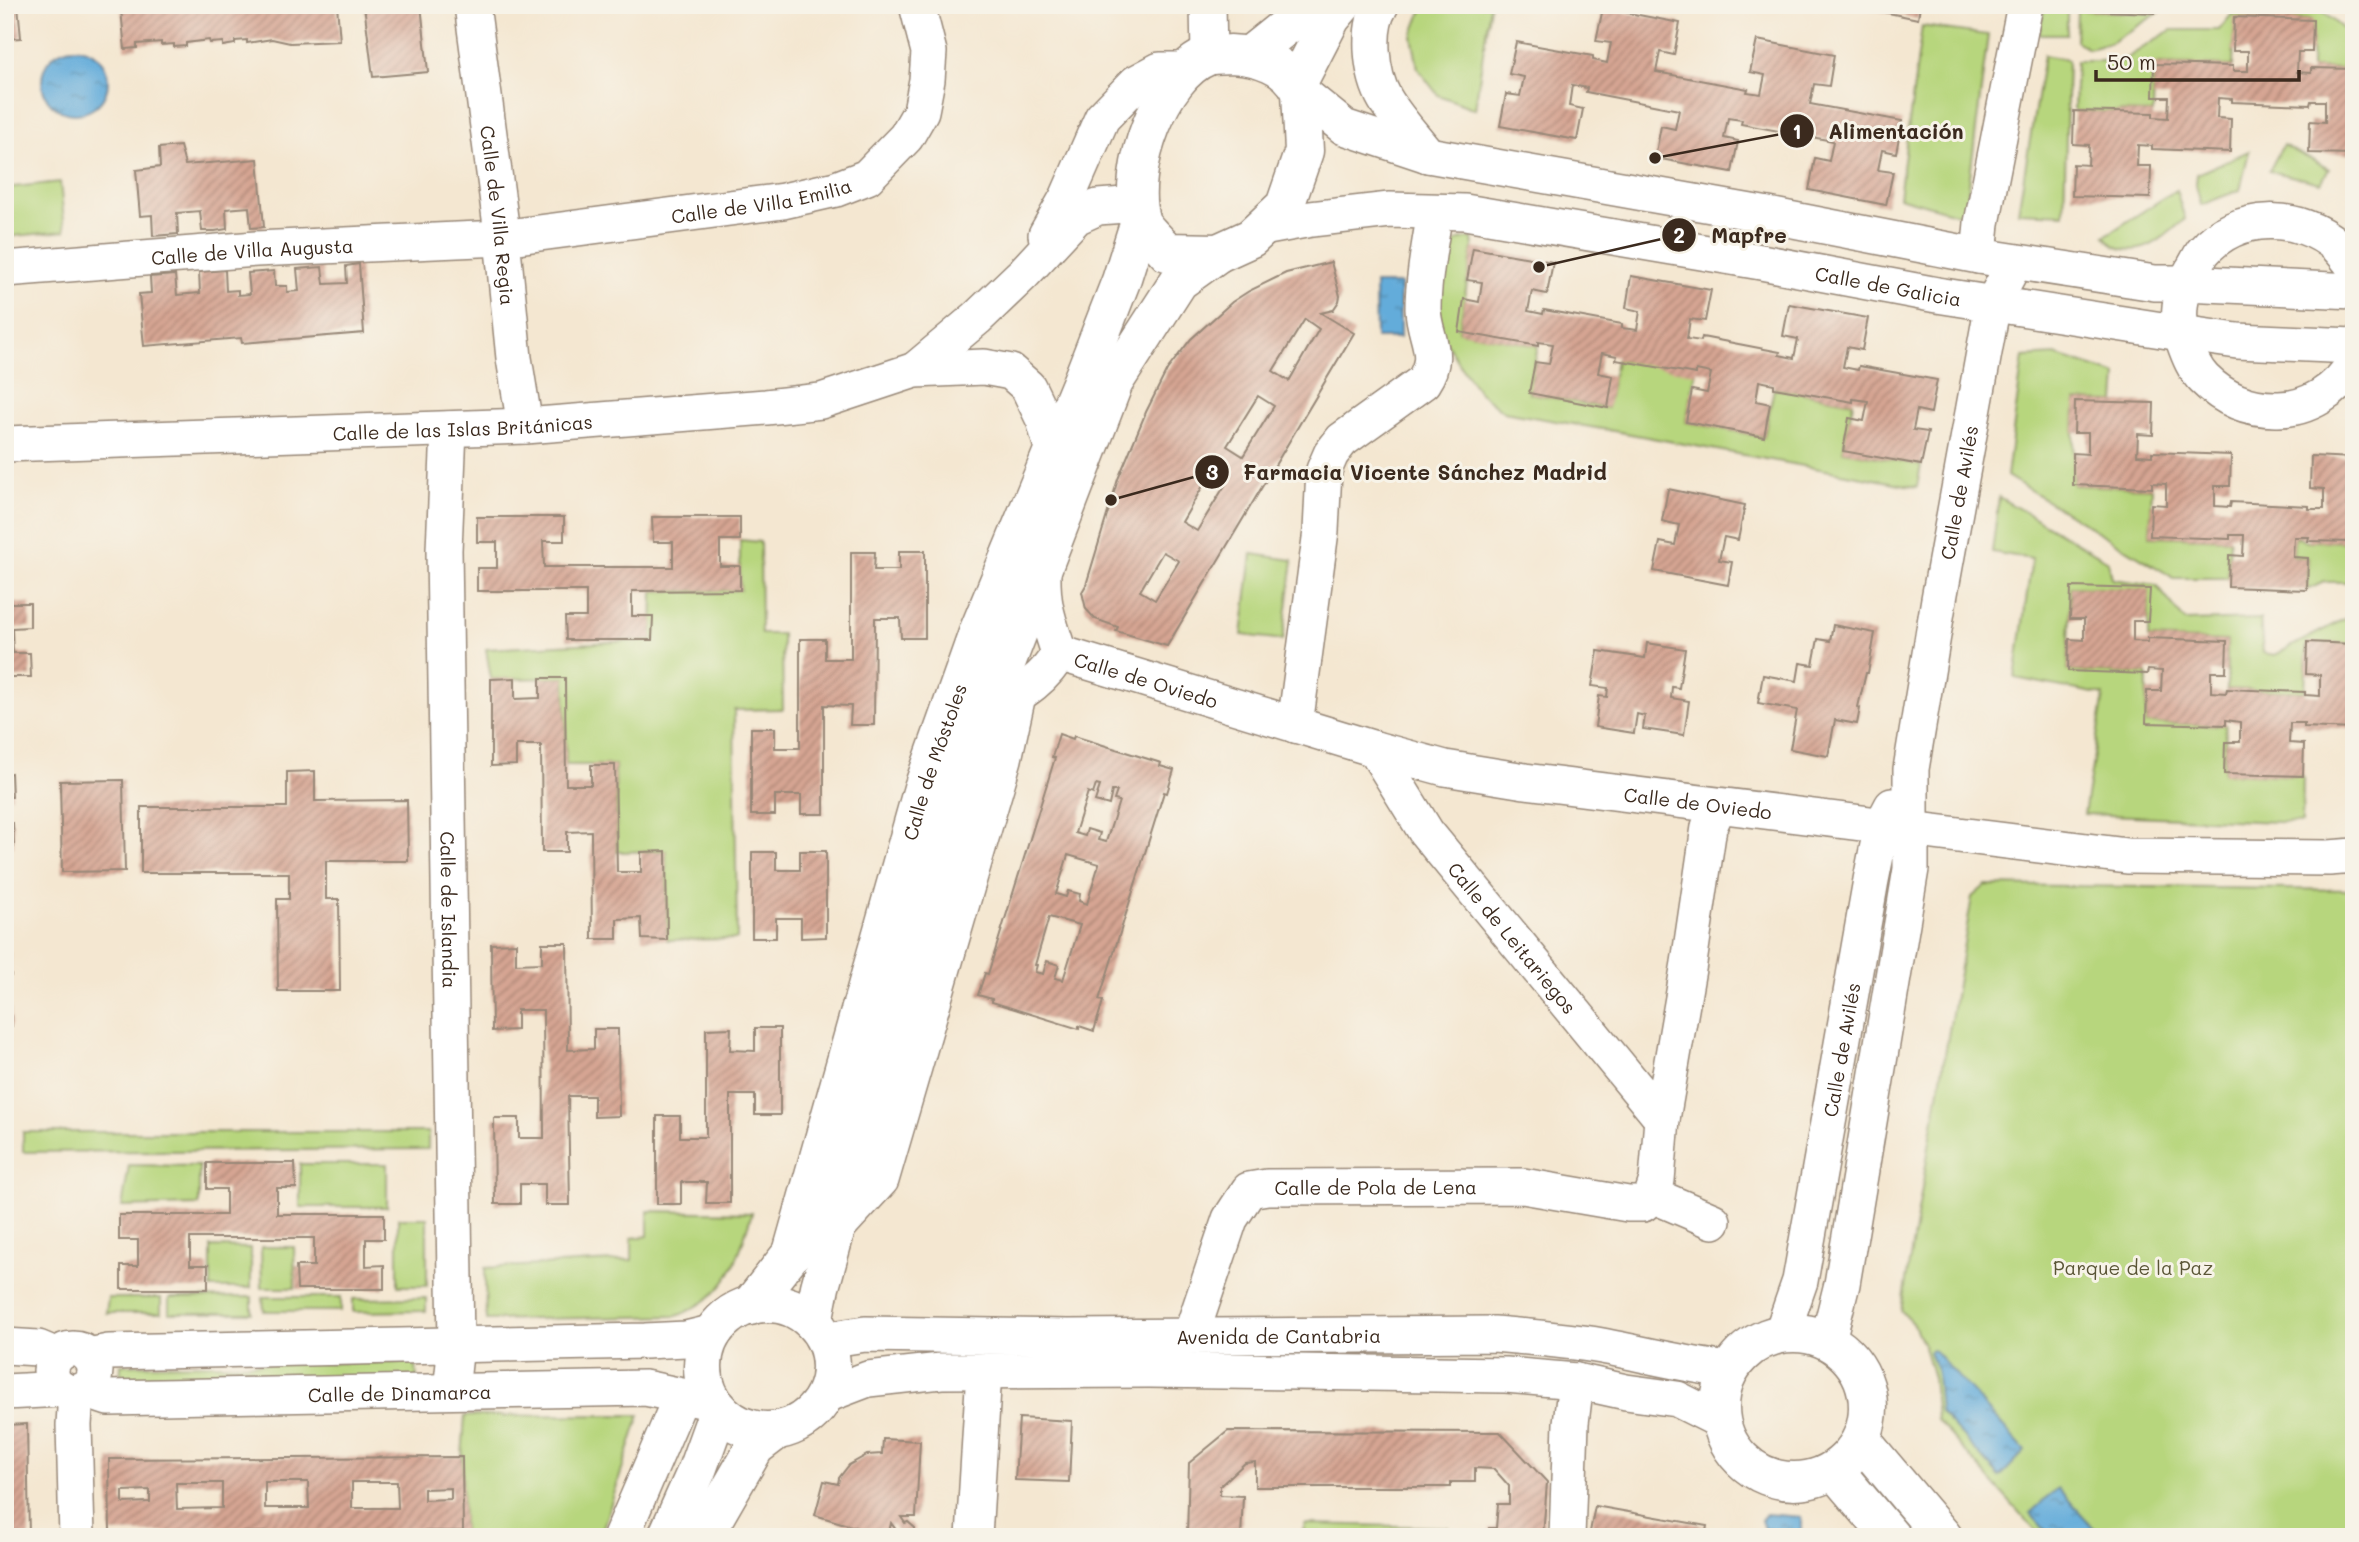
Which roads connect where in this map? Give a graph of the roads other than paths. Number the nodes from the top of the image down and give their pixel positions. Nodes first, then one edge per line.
1 (472, 5) edge
2 (917, 5) edge
3 (1208, 5) edge
4 (1304, 5) edge
5 (1342, 5) edge
6 (1381, 5) edge
7 (2025, 5) edge
8 (1250, 55) junction
9 (1198, 63) junction
10 (1299, 88) junction
11 (1428, 155) junction
12 (1435, 212) junction
13 (1139, 213) junction
14 (1262, 228) junction
15 (502, 238) junction
16 (1218, 253) junction
17 (1979, 256) junction
18 (2015, 262) junction
19 (2354, 267) edge
20 (5, 269) edge
21 (1023, 274) junction
22 (2185, 283) junction
23 (2354, 291) edge
24 (1993, 303) junction
25 (2181, 333) junction
26 (2354, 346) edge
27 (2354, 362) edge
28 (915, 370) junction
29 (525, 426) junction
30 (449, 429) junction
31 (5, 444) edge
32 (1053, 452) junction
33 (1044, 566) junction
34 (1059, 653) junction
35 (1003, 704) junction
36 (1295, 725) junction
37 (1375, 749) junction
38 (1718, 807) junction
39 (1897, 828) junction
40 (2354, 856) edge
41 (1662, 1119) junction
42 (1652, 1195) junction
43 (1713, 1221) dead end
44 (750, 1306) junction
45 (819, 1331) junction
46 (715, 1332) junction
47 (1782, 1333) junction
48 (1191, 1335) junction
49 (1828, 1340) junction
50 (456, 1345) junction
51 (5, 1346) edge
52 (73, 1356) junction
53 (1729, 1370) junction
54 (984, 1371) junction
55 (1576, 1381) junction
56 (74, 1390) junction
57 (451, 1391) junction
58 (5, 1392) edge
59 (826, 1395) junction
60 (705, 1403) junction
61 (1721, 1421) junction
62 (776, 1431) junction
63 (1861, 1440) junction
64 (1833, 1470) junction
65 (77, 1537) edge
66 (621, 1537) edge
67 (667, 1537) edge
68 (703, 1537) edge
69 (974, 1537) edge
70 (1567, 1537) edge
71 (1891, 1537) edge
72 (1943, 1537) edge

1 - 15 street, Calle de Villa Regia
2 - 15 street, Calle de Villa Emilia
3 - 9 street
4 - 8 main road
5 - 10 main road
6 - 11 street
7 - 17 street
8 - 9 main road
8 - 10 main road
9 - 13 main road
9 - 21 street, Calle de las Islas Británicas
10 - 11 street
10 - 14 main road
11 - 17 street
12 - 14 street, Calle de Galicia
12 - 24 street, Calle de Galicia
12 - 36 street
13 - 16 main road
13 - 21 street, Calle de las Islas Británicas
13 - 32 main road, Calle de Móstoles
14 - 16 main road
15 - 20 street, Calle de Villa Augusta
15 - 29 street, Calle de Villa Regia
16 - 33 main road, Calle de Móstoles
17 - 18 street
18 - 22 street
18 - 24 street, Calle de Avilés
19 - 22 street
21 - 28 street, Calle de las Islas Británicas
22 - 23 street
22 - 25 street
24 - 25 street, Calle de Galicia
24 - 39 street, Calle de Avilés
25 - 26 street, Calle de Galicia
25 - 27 street
28 - 29 street, Calle de las Islas Británicas
28 - 32 street, Calle de las Islas Británicas
29 - 30 street, Calle de las Islas Británicas
30 - 31 street, Calle de las Islas Británicas
30 - 50 street, Calle de Islandia
32 - 44 main road, Calle de Móstoles
33 - 34 street, Calle de Oviedo
33 - 35 main road, Calle de Móstoles
34 - 35 street, Calle de Oviedo
34 - 36 street, Calle de Oviedo
35 - 45 main road, Calle de Móstoles
36 - 37 street, Calle de Oviedo
37 - 38 street, Calle de Oviedo
37 - 41 street, Calle de Leitariegos
38 - 39 street, Calle de Oviedo
38 - 41 street
39 - 40 street, Calle de Oviedo
39 - 47 street, Calle de Avilés
39 - 49 street, Calle de Avilés
41 - 42 street
42 - 43 street
42 - 48 street, Calle de Pola de Lena
44 - 45 main road
44 - 46 main road
45 - 48 street, Avenida de Cantabria
45 - 59 main road
46 - 50 street
46 - 60 main road
47 - 49 main road
47 - 53 main road
48 - 53 street, Avenida de Cantabria
49 - 63 main road
50 - 52 street
50 - 57 street, Calle de Islandia
51 - 52 street
52 - 56 street
53 - 61 main road
54 - 55 street, Avenida de Cantabria
54 - 59 street, Avenida de Cantabria
54 - 69 street
55 - 61 street, Avenida de Cantabria
55 - 70 street
56 - 57 street, Calle de Dinamarca
56 - 58 street, Calle de Dinamarca
56 - 65 street
57 - 60 street, Calle de Dinamarca
59 - 62 main road
60 - 62 main road
60 - 66 street
60 - 67 main road
61 - 64 main road
62 - 68 main road
63 - 64 main road
63 - 72 main road
64 - 71 main road

